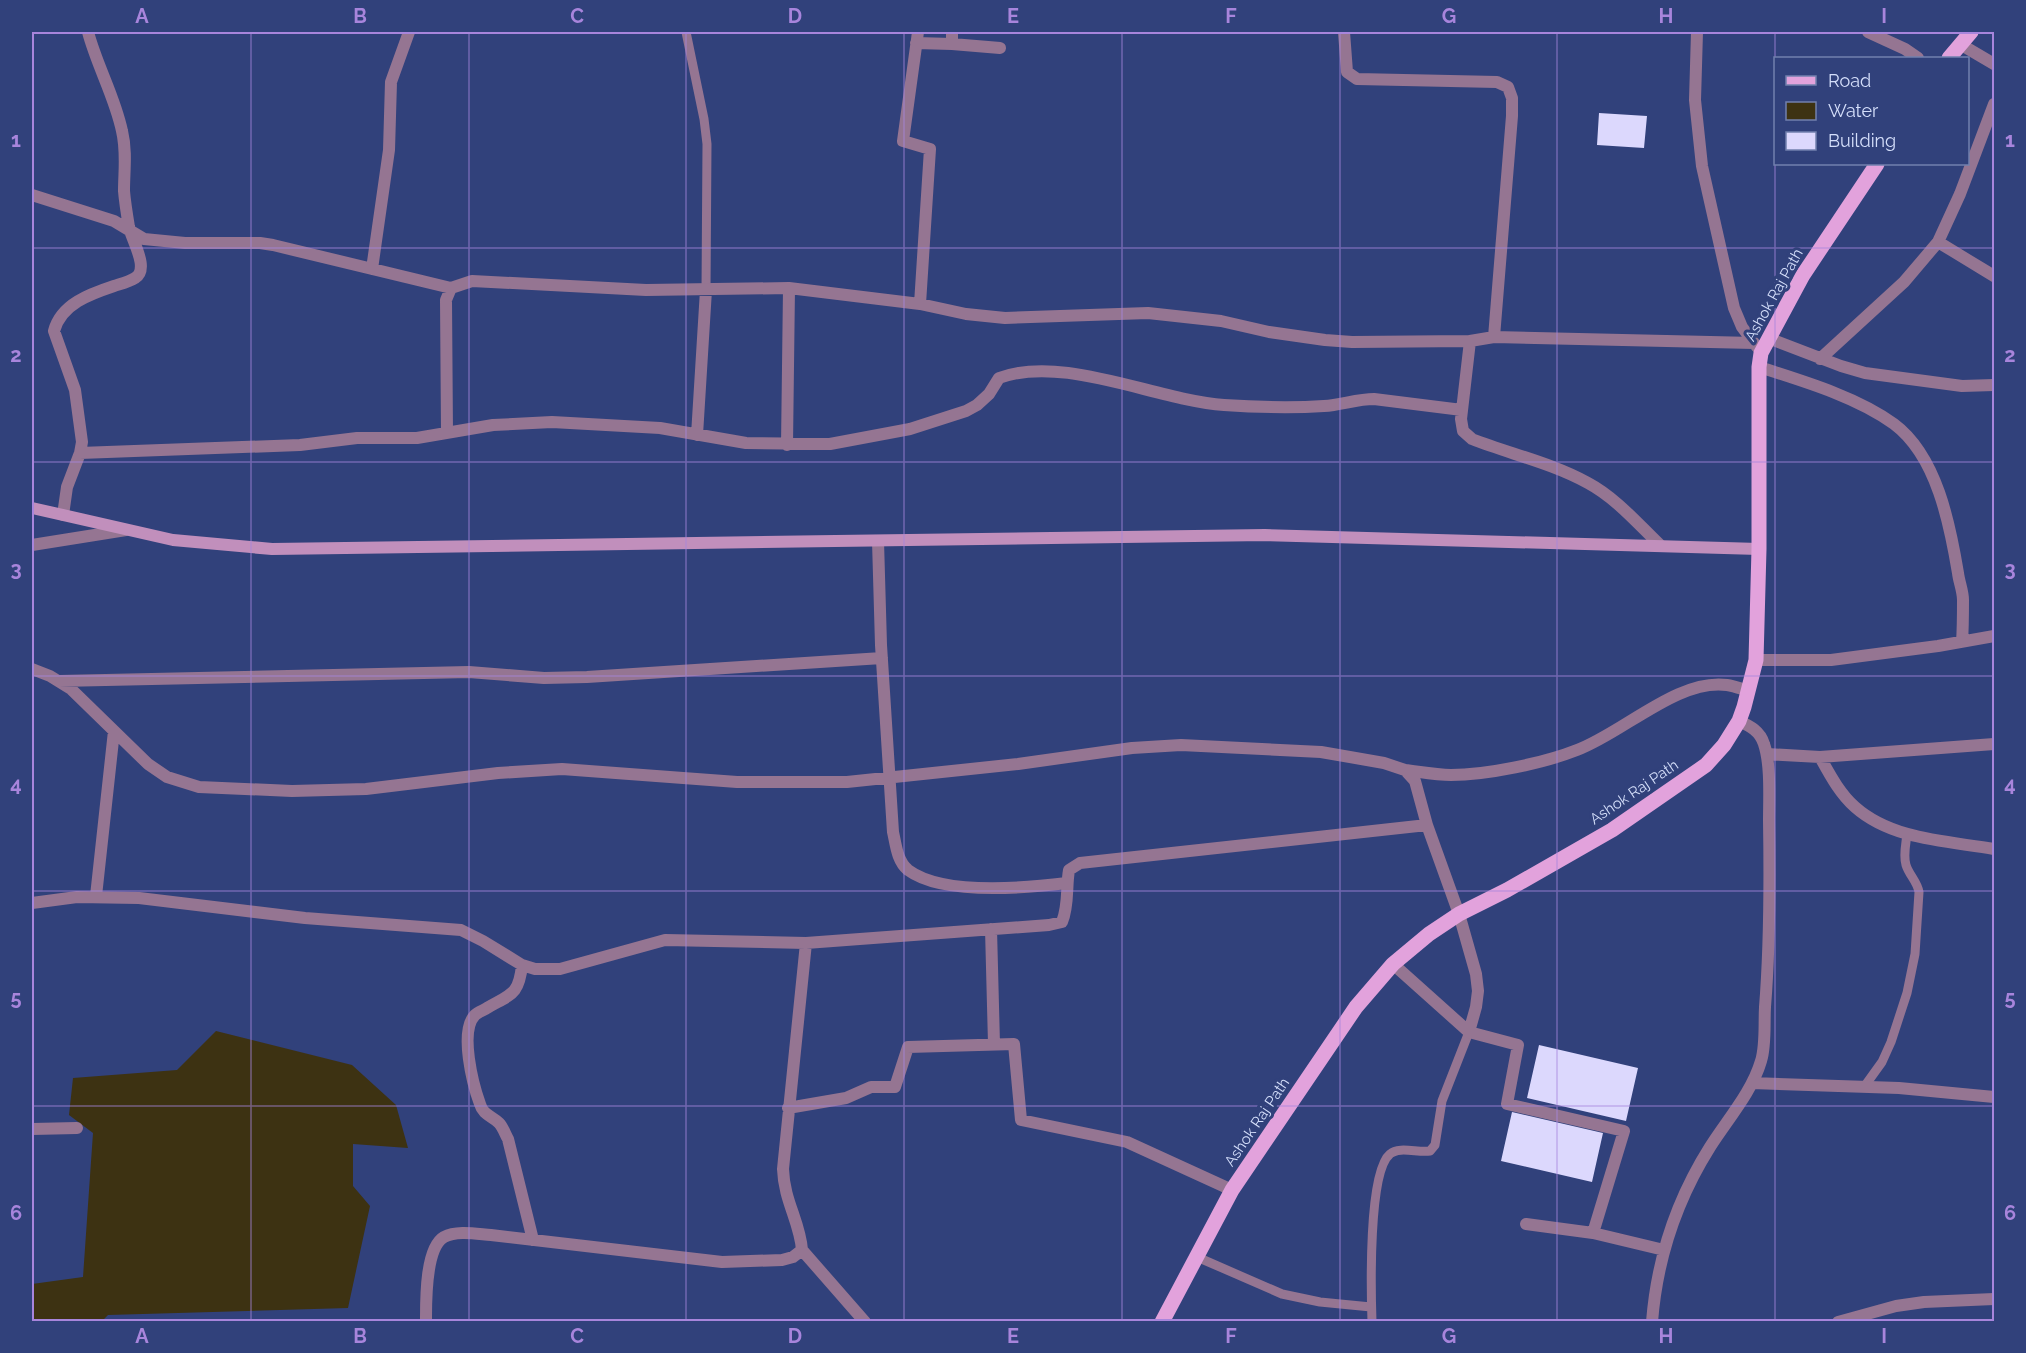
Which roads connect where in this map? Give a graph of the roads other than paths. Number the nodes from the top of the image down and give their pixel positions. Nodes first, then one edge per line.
1 (88, 32) edge
2 (409, 32) edge
3 (686, 32) edge
4 (1344, 32) edge
5 (1696, 32) edge
6 (1868, 32) edge
7 (1971, 32) edge
8 (917, 38) edge
9 (952, 38) edge
10 (1960, 44) junction
11 (1000, 48) dead end
12 (1917, 57) edge
13 (1950, 57) edge
14 (1995, 64) edge
15 (1995, 104) edge
16 (1876, 165) edge
17 (32, 195) edge
18 (130, 232) junction
19 (1938, 242) junction
20 (372, 269) junction
21 (1995, 276) edge
22 (451, 288) junction
23 (789, 288) junction
24 (706, 290) junction
25 (920, 304) junction
26 (1494, 337) junction
27 (1470, 341) junction
28 (1761, 350) junction
29 (1820, 359) junction
30 (1995, 385) edge
31 (1462, 410) junction
32 (447, 433) junction
33 (697, 435) junction
34 (787, 445) junction
35 (80, 453) junction
36 (32, 508) edge
37 (63, 515) junction
38 (127, 530) junction
39 (878, 541) junction
40 (32, 545) edge
41 (1661, 546) junction
42 (1759, 549) junction
43 (1995, 636) edge
44 (1962, 642) junction
45 (882, 658) junction
46 (1756, 660) junction
47 (32, 669) edge
48 (58, 681) junction
49 (1749, 691) junction
50 (1739, 721) junction
51 (114, 731) junction
52 (1995, 744) edge
53 (1767, 754) junction
54 (1821, 758) junction
55 (1405, 770) junction
56 (890, 776) junction
57 (1427, 825) junction
58 (1907, 834) junction
59 (1995, 849) edge
60 (1067, 883) junction
61 (96, 896) junction
62 (32, 903) edge
63 (1459, 914) junction
64 (991, 929) junction
65 (806, 943) junction
66 (1393, 964) junction
67 (522, 965) junction
68 (1469, 1032) junction
69 (994, 1044) junction
70 (1752, 1083) junction
71 (1864, 1087) junction
72 (1995, 1097) edge
73 (788, 1108) junction
74 (77, 1128) dead end
75 (32, 1129) edge
76 (1232, 1190) junction
77 (1526, 1224) dead end
78 (1593, 1233) junction
79 (533, 1240) junction
80 (802, 1250) junction
81 (1664, 1250) junction
82 (1197, 1257) junction
83 (1995, 1299) edge
84 (1371, 1307) junction
85 (426, 1322) edge
86 (866, 1322) edge
87 (1162, 1322) edge
88 (1372, 1322) edge
89 (1652, 1322) edge
90 (1838, 1322) edge

1 - 18 street
2 - 20 street
3 - 24 lane
4 - 26 street
5 - 28 street
6 - 12 street
7 - 10 main road
8 - 9 street
8 - 25 street
9 - 11 street
10 - 13 main road
10 - 14 street
15 - 19 street
16 - 28 main road, Ashok Raj Path
17 - 18 street
18 - 20 street
18 - 35 street
19 - 21 street
19 - 29 street
20 - 22 street
22 - 24 street
22 - 32 street
23 - 24 street
23 - 25 street
23 - 34 street
24 - 33 street
25 - 27 street
26 - 27 street
26 - 28 street
27 - 31 street
28 - 29 street
28 - 42 main road, Ashok Raj Path
28 - 44 street
29 - 30 street
31 - 34 street
31 - 41 street
32 - 33 street
32 - 35 street
33 - 34 street
35 - 37 street
36 - 37 main road
37 - 38 main road
38 - 39 main road
38 - 40 street
39 - 41 main road
39 - 45 street
41 - 42 main road
42 - 46 main road, Ashok Raj Path
43 - 44 street
44 - 46 street
45 - 48 street
45 - 56 street
46 - 49 main road, Ashok Raj Path
47 - 48 street
48 - 51 street
49 - 50 main road, Ashok Raj Path
49 - 55 street
50 - 53 street
50 - 63 main road, Ashok Raj Path
51 - 56 street
51 - 61 street
52 - 54 street
53 - 54 street
53 - 70 street
54 - 58 street
55 - 56 street
55 - 57 street
56 - 60 street
57 - 60 street
57 - 63 street
58 - 59 street
58 - 71 lane
60 - 64 street
61 - 62 street
61 - 67 street
63 - 66 main road, Ashok Raj Path
63 - 68 street
64 - 65 street
64 - 69 street
65 - 67 street
65 - 73 street
66 - 68 street
66 - 76 main road, Ashok Raj Path
67 - 79 street
68 - 78 street
68 - 84 lane
69 - 73 street
69 - 76 street
70 - 71 street
70 - 81 street
71 - 72 street
73 - 80 street
74 - 75 street
76 - 82 main road, Ashok Raj Path
77 - 78 street
78 - 81 street
79 - 80 street
79 - 85 street
80 - 86 street
81 - 89 street
82 - 84 lane
82 - 87 main road, Ashok Raj Path
83 - 90 street
84 - 88 lane

